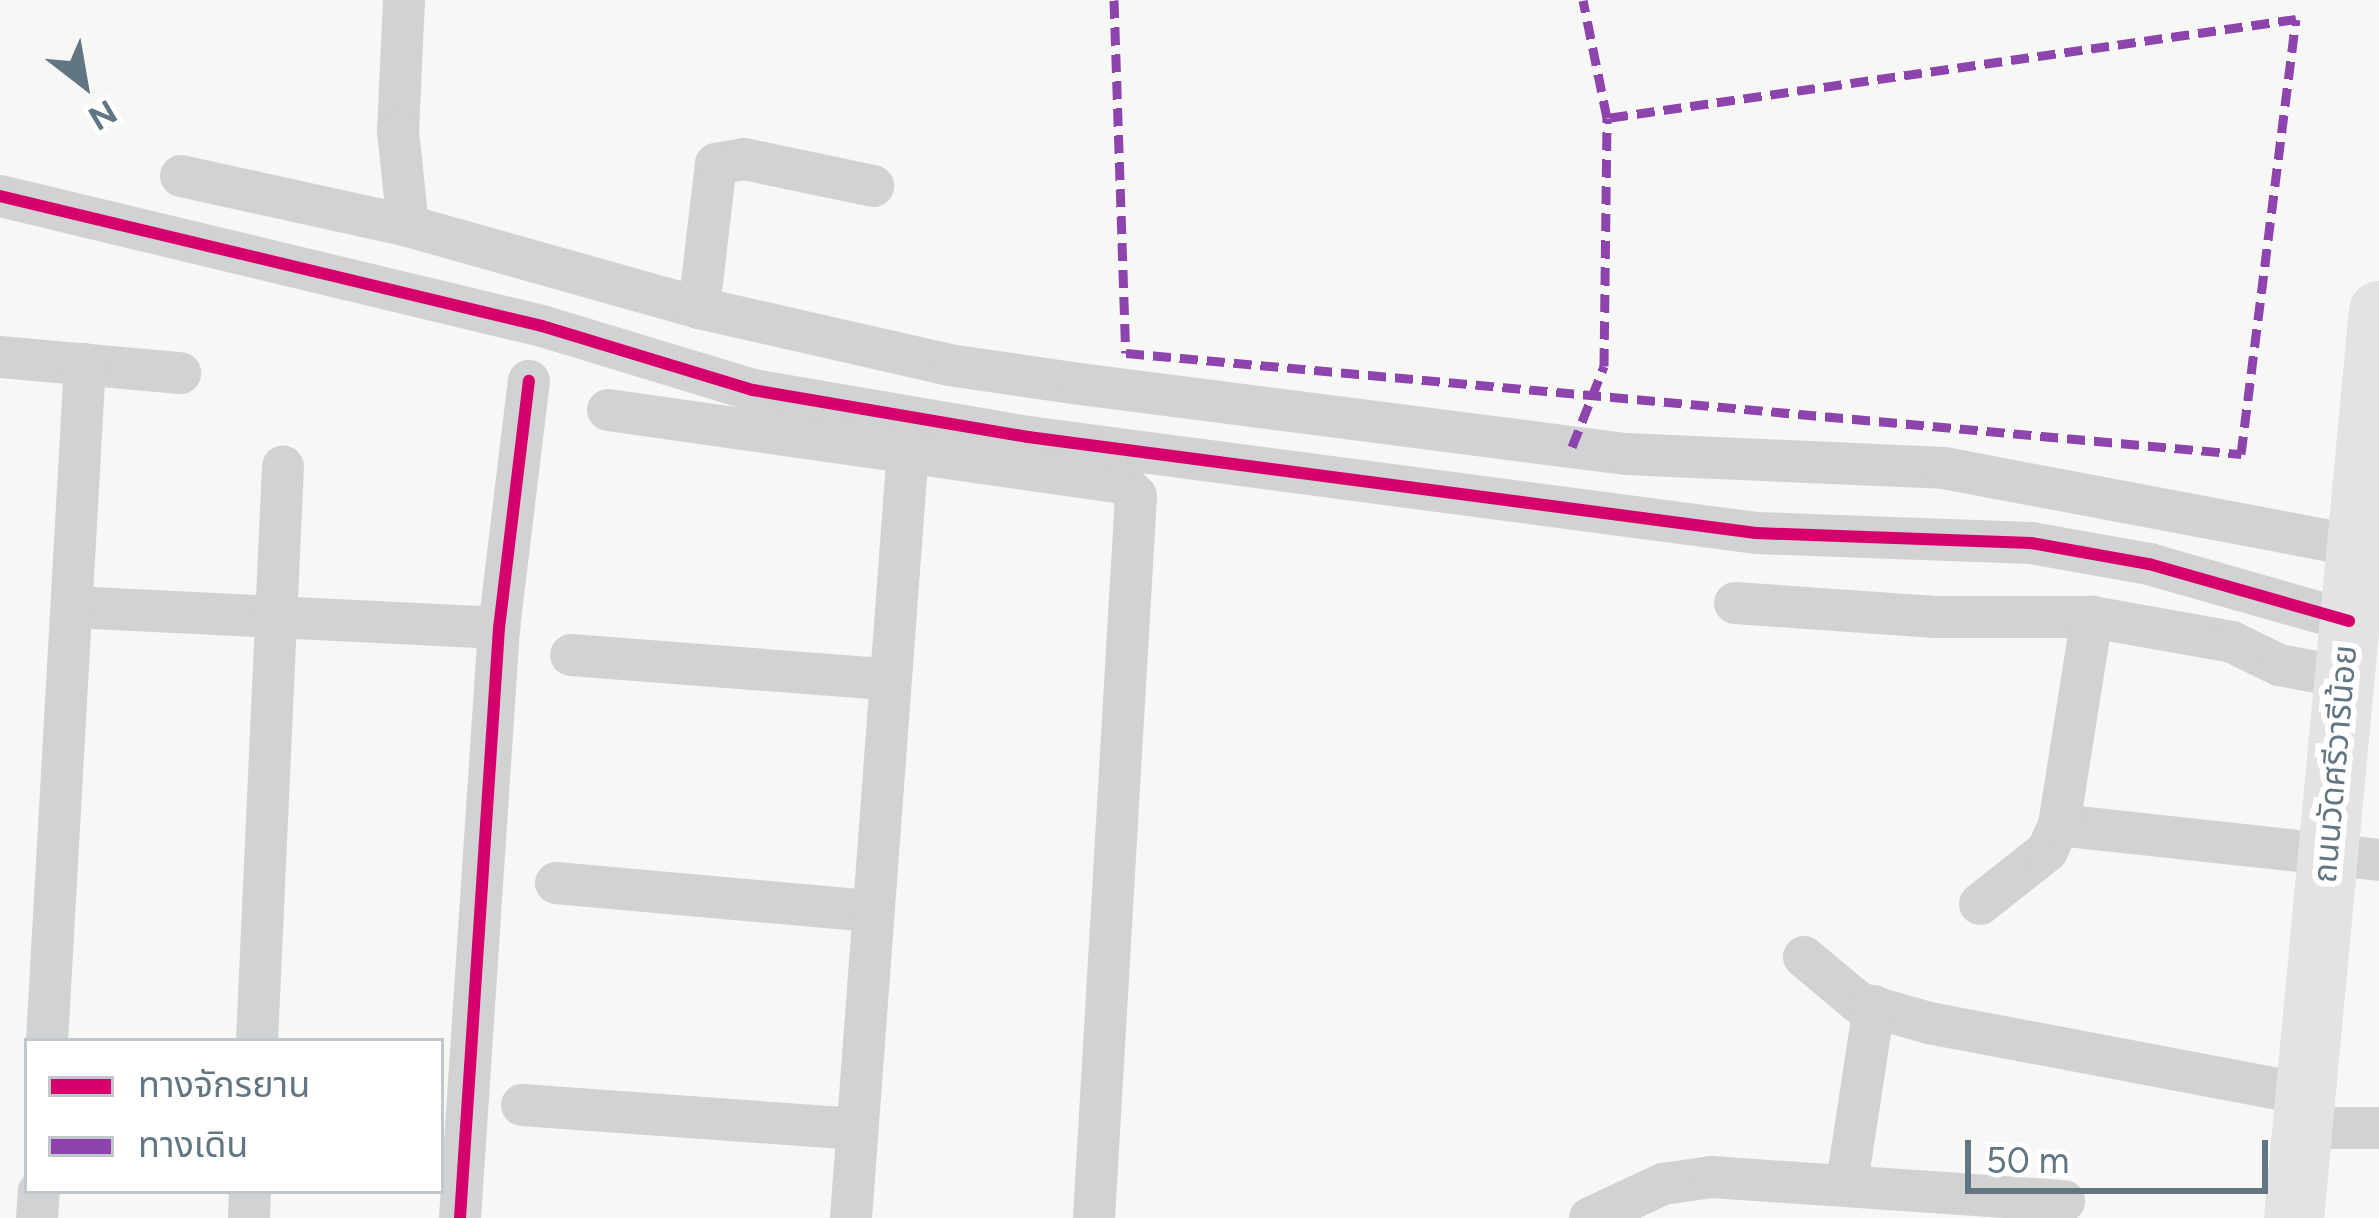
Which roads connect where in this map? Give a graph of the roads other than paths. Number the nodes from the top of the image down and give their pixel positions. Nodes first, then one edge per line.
1 (404, 0) edge
2 (181, 176) dead end
3 (873, 187) dead end
4 (0, 196) edge
5 (408, 226) junction
6 (699, 308) junction
7 (2379, 310) edge
8 (0, 356) edge
9 (85, 364) junction
10 (180, 374) dead end
11 (529, 381) dead end
12 (608, 410) dead end
13 (2374, 434) edge
14 (908, 450) junction
15 (283, 467) dead end
16 (2356, 546) junction
17 (1735, 603) dead end
18 (72, 607) junction
19 (2092, 617) junction
20 (276, 622) junction
21 (500, 628) junction
22 (2346, 649) junction
23 (572, 655) dead end
24 (885, 679) junction
25 (2060, 825) junction
26 (2353, 858) edge
27 (556, 884) dead end
28 (1980, 904) dead end
29 (869, 911) junction
30 (1804, 957) dead end
31 (1874, 1006) junction
32 (47, 1038) edge
33 (257, 1038) edge
34 (522, 1105) dead end
35 (2303, 1111) junction
36 (2379, 1128) edge
37 (856, 1129) junction
38 (1847, 1183) junction
39 (2064, 1201) dead end
40 (460, 1218) edge
41 (850, 1218) edge
42 (1094, 1218) edge
43 (1590, 1218) edge
44 (2294, 1218) edge

1 - 5 street
2 - 5 street
3 - 6 street
4 - 22 street
5 - 6 street
6 - 16 street
7 - 13 main road, ถนนวัดศรีวารีน้อย
8 - 9 street
9 - 10 street
9 - 18 street
11 - 21 street
12 - 14 street
13 - 16 main road, ถนนวัดศรีวารีน้อย
14 - 24 street
14 - 42 street
15 - 20 street
16 - 22 main road, ถนนวัดศรีวารีน้อย
17 - 19 street
18 - 20 street
18 - 32 street
19 - 22 street
19 - 25 street
20 - 21 street
20 - 33 street
21 - 40 street
22 - 26 main road, ถนนวัดศรีวารีน้อย
23 - 24 street
24 - 29 street
25 - 26 street
25 - 28 street
26 - 35 main road, ถนนวัดศรีวารีน้อย
27 - 29 street
29 - 37 street
30 - 31 street
31 - 35 street
31 - 38 street
34 - 37 street
35 - 36 street
35 - 44 main road, ถนนวัดศรีวารีน้อย
37 - 41 street
38 - 39 street
38 - 43 street

